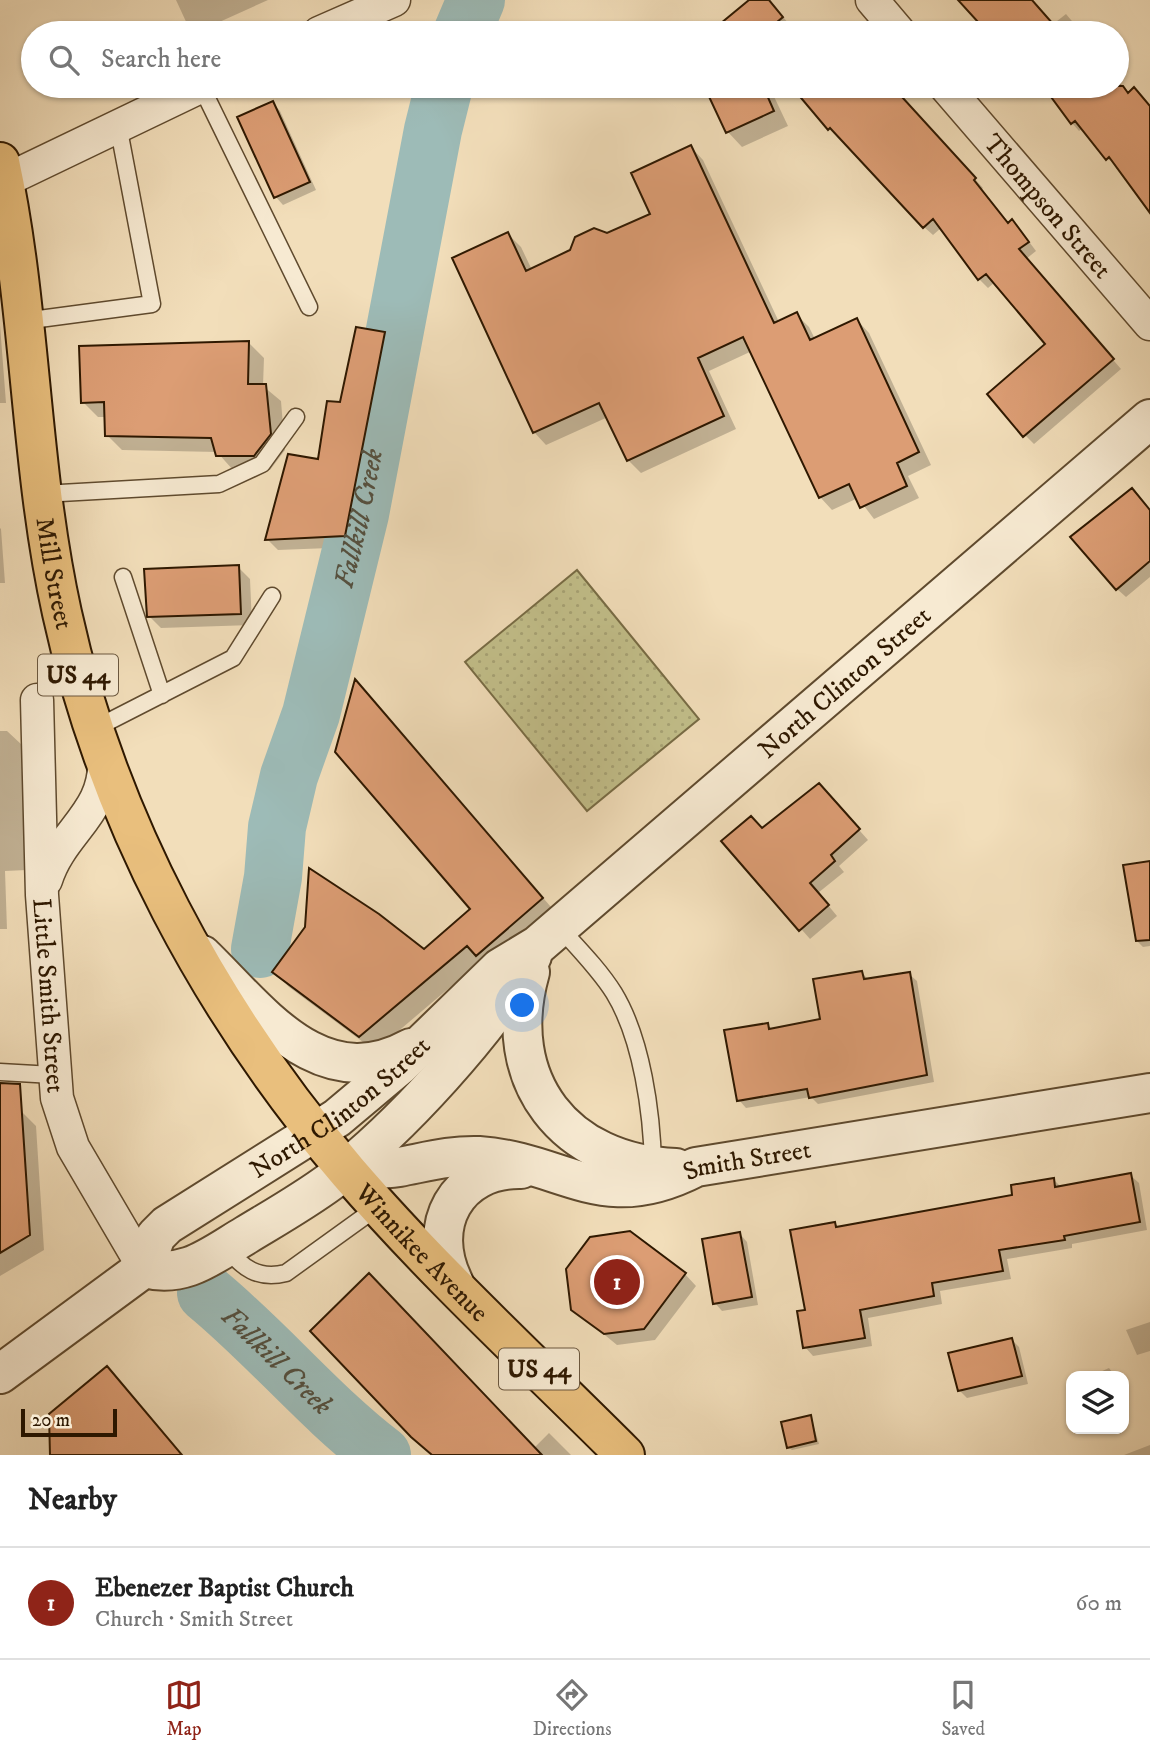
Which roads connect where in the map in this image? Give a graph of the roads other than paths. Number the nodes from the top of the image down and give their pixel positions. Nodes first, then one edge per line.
1 (394, 0) edge
2 (872, 0) edge
3 (346, 21) edge
4 (890, 21) edge
5 (176, 98) edge
6 (208, 98) edge
7 (955, 98) edge
8 (118, 125) junction
9 (1, 175) edge
10 (309, 307) dead end
11 (24, 321) junction
12 (1150, 324) edge
13 (296, 417) dead end
14 (1150, 419) edge
15 (40, 494) junction
16 (123, 577) dead end
17 (272, 596) dead end
18 (162, 695) junction
19 (37, 699) dead end
20 (99, 741) junction
21 (43, 895) junction
22 (548, 935) junction
23 (188, 941) junction
24 (433, 1034) junction
25 (0, 1072) edge
26 (53, 1075) junction
27 (1150, 1093) edge
28 (316, 1133) junction
29 (653, 1166) junction
30 (696, 1167) junction
31 (346, 1169) junction
32 (537, 1170) junction
33 (379, 1206) junction
34 (226, 1247) junction
35 (144, 1268) junction
36 (454, 1283) junction
37 (0, 1374) edge
38 (625, 1455) edge

1 - 3 street
2 - 4 street
5 - 8 street
6 - 10 lane
7 - 12 street, Thompson Street
8 - 9 street
8 - 11 lane
9 - 11 highway, Mill Street / US 44
11 - 15 highway, Mill Street / US 44
13 - 15 lane
14 - 22 street, North Clinton Street
15 - 20 highway, Mill Street / US 44
16 - 18 lane
17 - 18 lane
18 - 20 lane
19 - 21 street, Little Smith Street
20 - 21 street
20 - 23 highway, Mill Street / US 44
21 - 26 street, Little Smith Street
22 - 24 street, North Clinton Street
22 - 29 lane
22 - 29 street
22 - 31 street, North Clinton Street
23 - 24 street
23 - 28 highway, Mill Street / US 44
24 - 28 street, North Clinton Street
25 - 26 lane
26 - 35 street, Little Smith Street
27 - 30 street, Smith Street
28 - 31 highway, Winnikee Avenue / US 44
28 - 35 street, North Clinton Street
29 - 30 street
30 - 32 street, Smith Street
31 - 32 street, Smith Street
31 - 33 highway, Winnikee Avenue / US 44
31 - 34 street, North Clinton Street
32 - 36 street
33 - 34 lane
33 - 36 highway, Winnikee Avenue / US 44
34 - 35 street, North Clinton Street
35 - 37 street
36 - 38 highway, Winnikee Avenue / US 44

